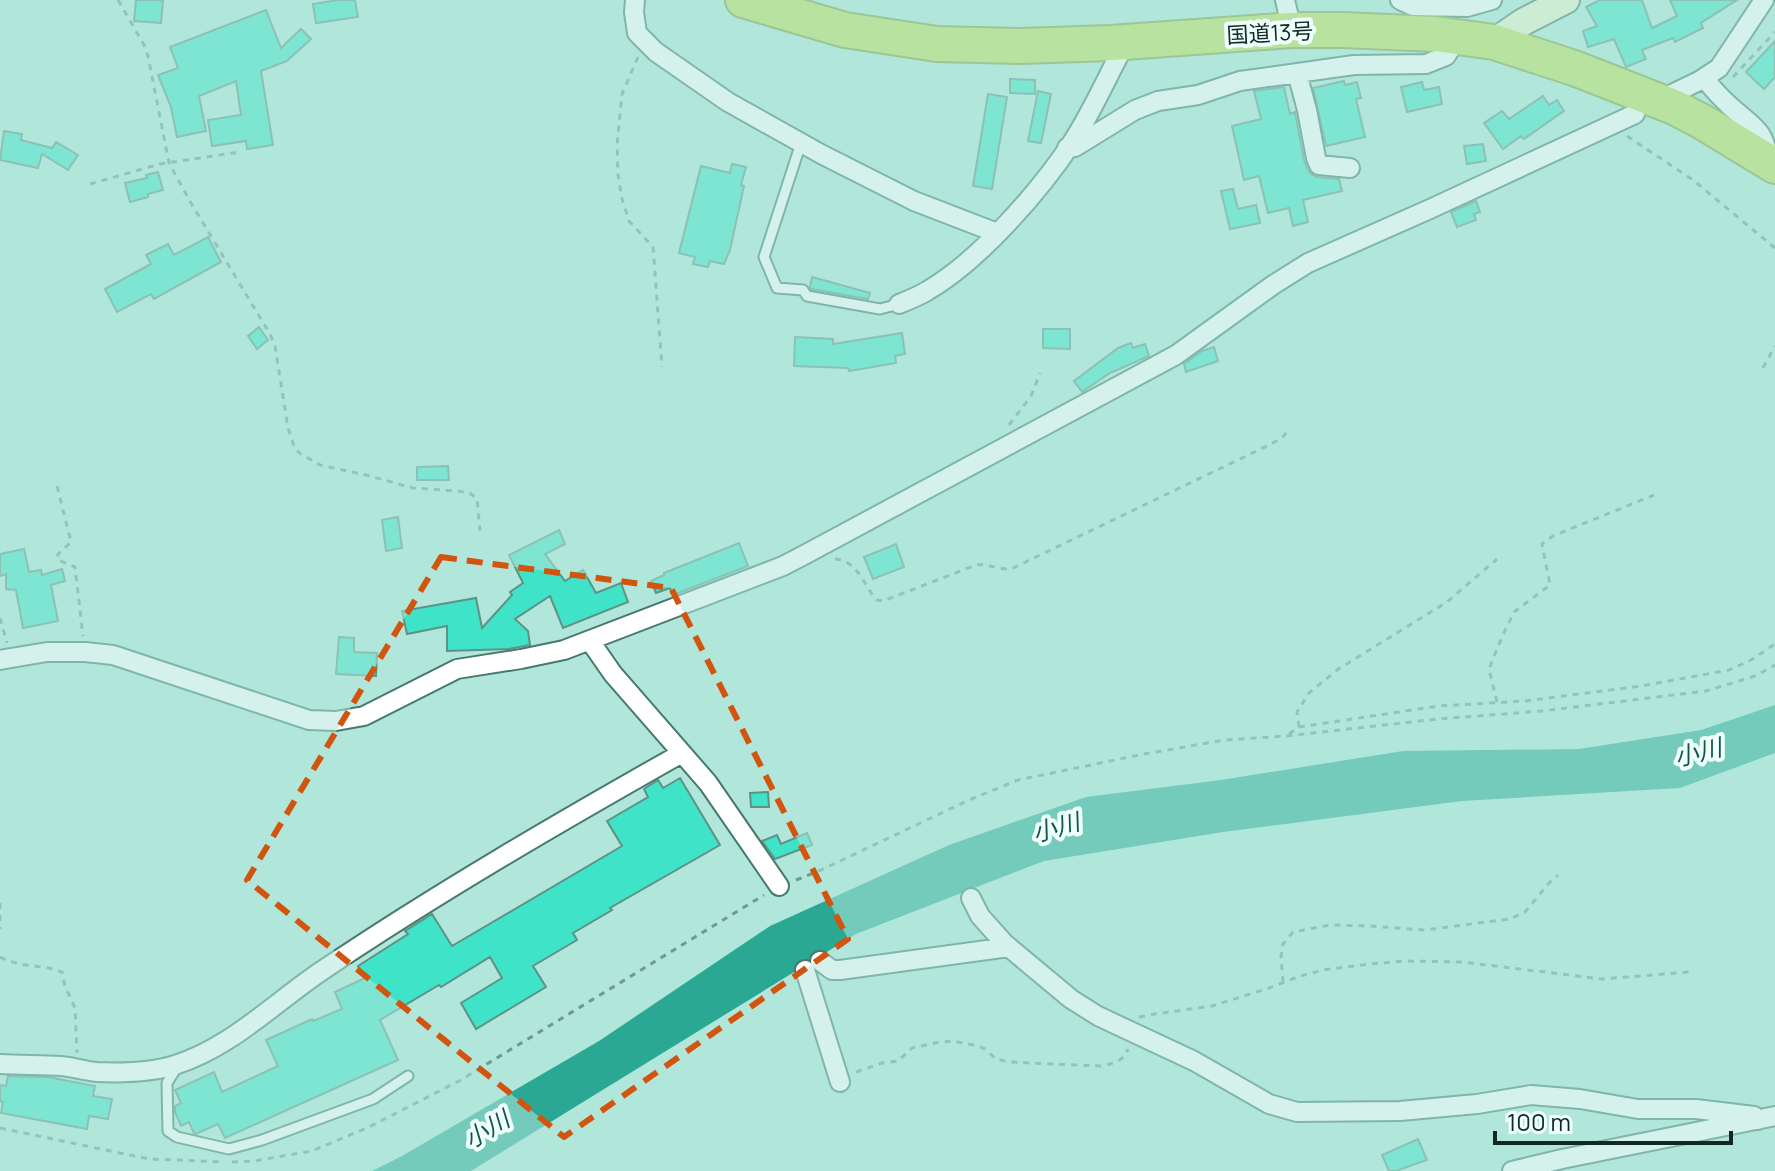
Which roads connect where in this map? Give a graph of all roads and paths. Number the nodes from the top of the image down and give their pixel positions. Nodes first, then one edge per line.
1 (118, 0) edge
2 (635, 0) edge
3 (743, 0) edge
4 (1400, 0) edge
5 (1492, 0) edge
6 (1566, 0) edge
7 (1764, 0) edge
8 (1288, 15) edge
9 (1458, 37) junction
10 (645, 40) junction
11 (1126, 42) junction
12 (1494, 42) junction
13 (1297, 73) junction
14 (1704, 78) junction
15 (1672, 94) dead end
16 (1635, 114) dead end
17 (1610, 125) junction
18 (801, 143) junction
19 (1067, 148) junction
20 (240, 152) dead end
21 (169, 163) junction
22 (1771, 163) edge
23 (1350, 168) dead end
24 (90, 184) dead end
25 (997, 233) junction
26 (1775, 248) edge
27 (899, 304) joint
28 (1775, 346) edge
29 (662, 367) dead end
30 (1763, 368) dead end
31 (1040, 373) dead end
32 (1290, 428) dead end
33 (997, 450) junction
34 (57, 486) dead end
35 (1654, 495) dead end
36 (480, 531) dead end
37 (1497, 559) dead end
38 (830, 560) dead end
39 (0, 618) edge
40 (590, 641) junction
41 (1775, 644) edge
42 (85, 652) junction
43 (5, 660) edge
44 (1775, 665) edge
45 (1497, 702) junction
46 (1299, 727) junction
47 (1286, 736) junction
48 (682, 753) junction
49 (1558, 875) dead end
50 (779, 886) junction
51 (971, 898) dead end
52 (0, 903) edge
53 (0, 929) edge
54 (1009, 947) junction
55 (0, 957) edge
56 (1690, 972) dead end
57 (1283, 982) junction
58 (1132, 1031) junction
59 (0, 1064) edge
60 (178, 1064) junction
61 (78, 1069) junction
62 (408, 1076) dead end
63 (840, 1082) joint
64 (1766, 1118) edge
65 (0, 1128) edge
66 (1522, 1170) edge

1 - 21 path
2 - 10 street
3 - 11 highway, 国道13号
4 - 5 street
6 - 12 main road
7 - 14 street
8 - 9 highway, 国道13号
8 - 11 highway, 国道13号
9 - 12 highway, 国道13号
9 - 13 street
10 - 18 street
10 - 29 path
11 - 19 street
12 - 22 highway, 国道13号
13 - 19 street
13 - 23 street
14 - 15 street
14 - 22 street
16 - 17 street
17 - 26 path
17 - 33 street
18 - 25 street
18 - 27 lane
19 - 25 street
20 - 21 path
21 - 24 path
21 - 36 path
25 - 27 street
28 - 30 path
31 - 33 path
32 - 38 path
33 - 40 street
34 - 42 path
35 - 45 path
37 - 46 path
39 - 43 path
40 - 42 street
40 - 48 street
41 - 45 path
42 - 43 street
44 - 47 path
45 - 46 path
46 - 47 path
47 - 50 path
48 - 50 street
48 - 60 street
49 - 57 path
50 - 65 path
51 - 54 street
52 - 53 path
54 - 58 street
54 - 63 street
55 - 61 path
56 - 57 path
57 - 58 path
58 - 63 path
58 - 64 street
59 - 61 street
60 - 61 street
60 - 62 lane
64 - 66 street

